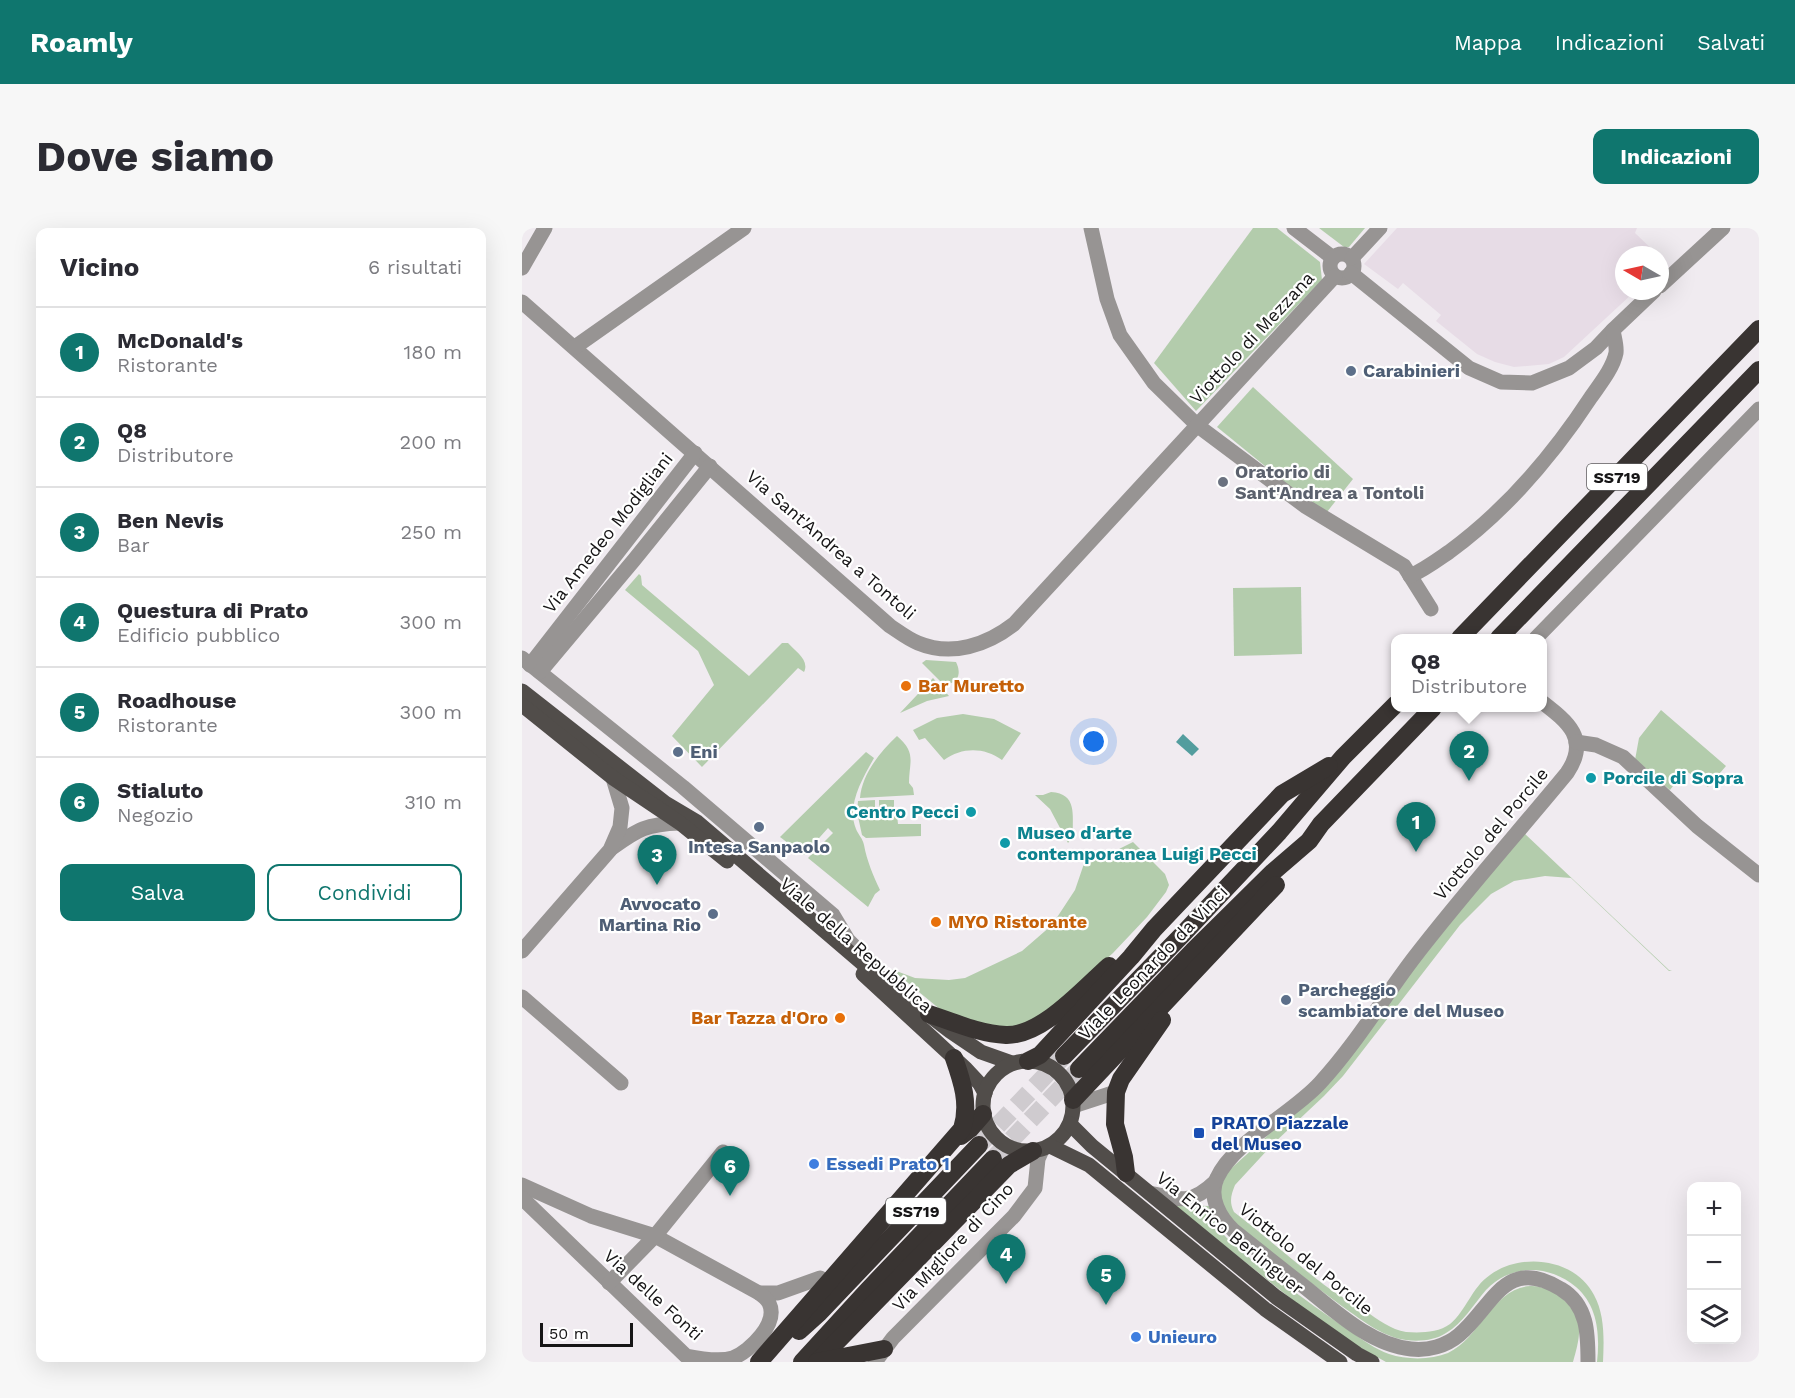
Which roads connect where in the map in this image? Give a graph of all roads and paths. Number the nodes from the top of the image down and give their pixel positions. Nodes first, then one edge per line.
1 (545, 228) edge
2 (744, 228) edge
3 (1091, 228) edge
4 (1294, 228) edge
5 (1380, 228) edge
6 (1723, 228) edge
7 (1333, 258) junction
8 (1352, 266) junction
9 (522, 267) edge
10 (1335, 276) junction
11 (1669, 278) edge
12 (1644, 300) edge
13 (522, 302) edge
14 (1759, 329) edge
15 (1612, 330) junction
16 (575, 347) junction
17 (1759, 370) edge
18 (1759, 409) edge
19 (1197, 426) junction
20 (695, 453) junction
21 (710, 466) junction
22 (670, 485) junction
23 (685, 496) junction
24 (1410, 576) junction
25 (1431, 609) dead end
26 (1465, 634) edge
27 (1504, 634) edge
28 (1541, 634) edge
29 (531, 665) edge
30 (522, 691) edge
31 (1547, 706) edge
32 (524, 708) edge
33 (1391, 708) edge
34 (1429, 712) edge
35 (1575, 742) junction
36 (1343, 757) junction
37 (612, 778) junction
38 (680, 823) junction
39 (1309, 840) junction
40 (610, 850) junction
41 (1759, 875) edge
42 (1152, 931) junction
43 (1226, 939) junction
44 (522, 951) edge
45 (522, 997) edge
46 (922, 1008) junction
47 (1064, 1056) tunnel mouth
48 (954, 1058) junction
49 (1020, 1062) junction
50 (1079, 1069) tunnel mouth
51 (621, 1083) dead end
52 (1116, 1092) junction
53 (985, 1093) junction
54 (1073, 1103) junction
55 (983, 1114) junction
56 (1070, 1124) junction
57 (949, 1145) junction
58 (979, 1145) tunnel mouth
59 (1042, 1149) junction
60 (993, 1159) tunnel mouth
61 (735, 1160) dead end
62 (1126, 1173) junction
63 (1215, 1182) junction
64 (522, 1185) edge
65 (1150, 1193) junction
66 (522, 1198) edge
67 (655, 1236) junction
68 (830, 1282) junction
69 (609, 1283) junction
70 (759, 1293) junction
71 (1588, 1341) junction
72 (880, 1355) edge
73 (761, 1362) edge
74 (802, 1362) edge
75 (817, 1362) edge
76 (1340, 1362) edge
77 (1372, 1362) edge
78 (1577, 1362) edge
79 (1588, 1362) edge

1 - 9 street
2 - 16 street
3 - 19 street
4 - 7 street
5 - 8 street
6 - 11 street
7 - 8 street
7 - 10 street, Viottolo di Mezzana
8 - 10 street, Viottolo di Mezzana
8 - 15 street
10 - 19 street, Viottolo di Mezzana
12 - 15 street
13 - 16 street, Via Sant'Andrea a Tontoli
14 - 26 highway, SS719
15 - 24 street
16 - 20 street, Via Sant'Andrea a Tontoli
17 - 27 highway, SS719
18 - 28 street
19 - 21 street, Via Sant'Andrea a Tontoli
19 - 24 street
20 - 21 street, Via Sant'Andrea a Tontoli
20 - 22 street, Via Amedeo Modigliani
21 - 23 street, Via Amedeo Modigliani
22 - 23 street
22 - 29 street, Via Amedeo Modigliani
23 - 29 street, Via Amedeo Modigliani
24 - 25 street
29 - 46 street, Viale della Repubblica
30 - 46 main road, Viale della Repubblica
31 - 35 street
32 - 37 main road, Viale della Repubblica
33 - 36 highway, Viale Leonardo da Vinci
34 - 39 highway, Viale Leonardo da Vinci
35 - 41 street
35 - 63 street, Viottolo del Porcile
36 - 42 highway
36 - 47 highway, Viale Leonardo da Vinci
37 - 38 main road, Viale della Repubblica
37 - 40 street
38 - 40 street
38 - 48 main road, Viale della Repubblica
39 - 43 highway
39 - 50 highway, Viale Leonardo da Vinci
40 - 44 street
42 - 46 highway
42 - 49 highway
43 - 52 highway
43 - 54 highway
45 - 51 street
46 - 49 main road, Viale della Repubblica
48 - 53 main road, Viale della Repubblica
48 - 57 highway
49 - 53 main road
49 - 54 main road
52 - 54 street
52 - 62 highway
53 - 55 main road
54 - 56 main road
55 - 57 highway
55 - 59 main road
56 - 59 main road
56 - 62 main road, Via Enrico Berlinguer
57 - 68 highway
58 - 73 highway, SS719
59 - 72 street, Via Migliore di Cino
59 - 75 highway
59 - 76 main road, Via Enrico Berlinguer
60 - 74 highway, SS719
61 - 67 street
62 - 65 main road, Via Enrico Berlinguer
63 - 65 street
63 - 71 street, Viottolo del Porcile
64 - 67 street
65 - 77 main road, Via Enrico Berlinguer
66 - 69 street, Via delle Fonti
67 - 69 street
67 - 70 street
68 - 70 street
68 - 73 highway
69 - 70 street, Via delle Fonti
71 - 78 street
71 - 79 street, Viottolo del Porcile
72 - 75 highway

